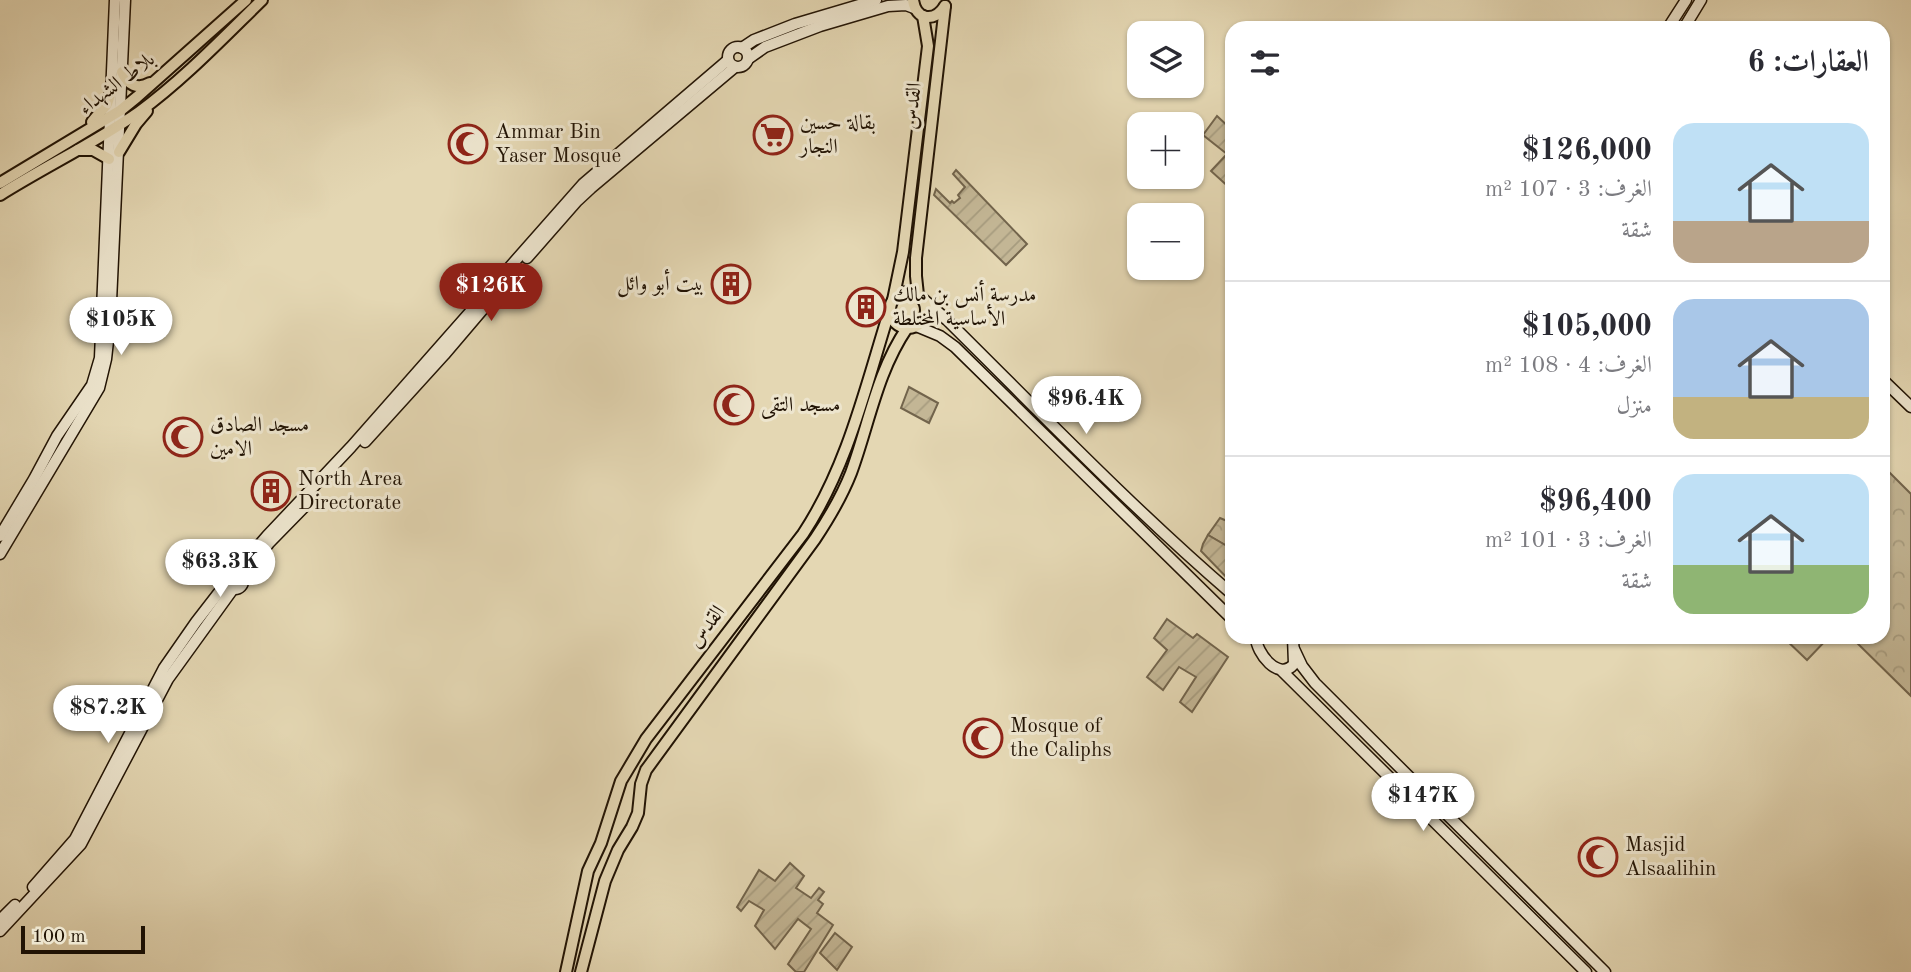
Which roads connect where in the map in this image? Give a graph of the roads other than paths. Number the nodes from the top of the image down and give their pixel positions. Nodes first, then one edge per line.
1 (116, 0) edge
2 (125, 0) edge
3 (246, 0) edge
4 (262, 0) edge
5 (876, 0) edge
6 (1686, 0) edge
7 (1701, 0) edge
8 (946, 2) edge
9 (913, 4) edge
10 (923, 16) junction
11 (1672, 21) edge
12 (1688, 21) edge
13 (742, 48) junction
14 (748, 59) junction
15 (732, 63) junction
16 (122, 72) junction
17 (156, 81) junction
18 (112, 89) junction
19 (163, 93) junction
20 (116, 113) junction
21 (121, 124) junction
22 (110, 131) junction
23 (72, 146) junction
24 (119, 152) junction
25 (109, 159) junction
26 (0, 183) edge
27 (0, 195) edge
28 (920, 296) junction
29 (891, 304) junction
30 (911, 327) junction
31 (1890, 387) edge
32 (1911, 407) edge
33 (0, 536) edge
34 (0, 554) edge
35 (239, 575) junction
36 (230, 585) junction
37 (1225, 588) edge
38 (1225, 612) edge
39 (1253, 644) edge
40 (1256, 644) edge
41 (1294, 644) edge
42 (1295, 644) edge
43 (1259, 651) junction
44 (1282, 671) junction
45 (0, 920) edge
46 (0, 931) edge
47 (566, 972) edge
48 (581, 972) edge
49 (1586, 972) edge
50 (1605, 972) edge

1 - 18 street
2 - 16 street
3 - 17 main road, بلاط الشهداء
4 - 19 main road
5 - 13 street
6 - 11 street
7 - 12 street
8 - 10 main road
8 - 28 main road, القدس
9 - 10 main road
9 - 14 street
10 - 29 main road, القدس
13 - 14 street
13 - 15 street
14 - 15 street
15 - 35 street
16 - 17 main road
16 - 20 street
17 - 20 main road, بلاط الشهداء
18 - 20 street
18 - 23 main road
19 - 21 main road
19 - 24 main road
20 - 21 street
20 - 22 street
20 - 23 main road, بلاط الشهداء
21 - 22 main road
21 - 24 street
22 - 23 main road
22 - 25 street
23 - 25 main road
23 - 26 main road, بلاط الشهداء
23 - 27 main road
24 - 34 street
25 - 33 street
28 - 29 main road
28 - 30 main road
28 - 37 street
29 - 30 main road
29 - 47 main road, القدس
30 - 38 street
30 - 48 main road, القدس
31 - 32 street
35 - 36 street
35 - 36 street
36 - 45 street
36 - 46 street
39 - 43 street
40 - 43 street
41 - 44 street
42 - 50 street
43 - 44 street
44 - 49 street

